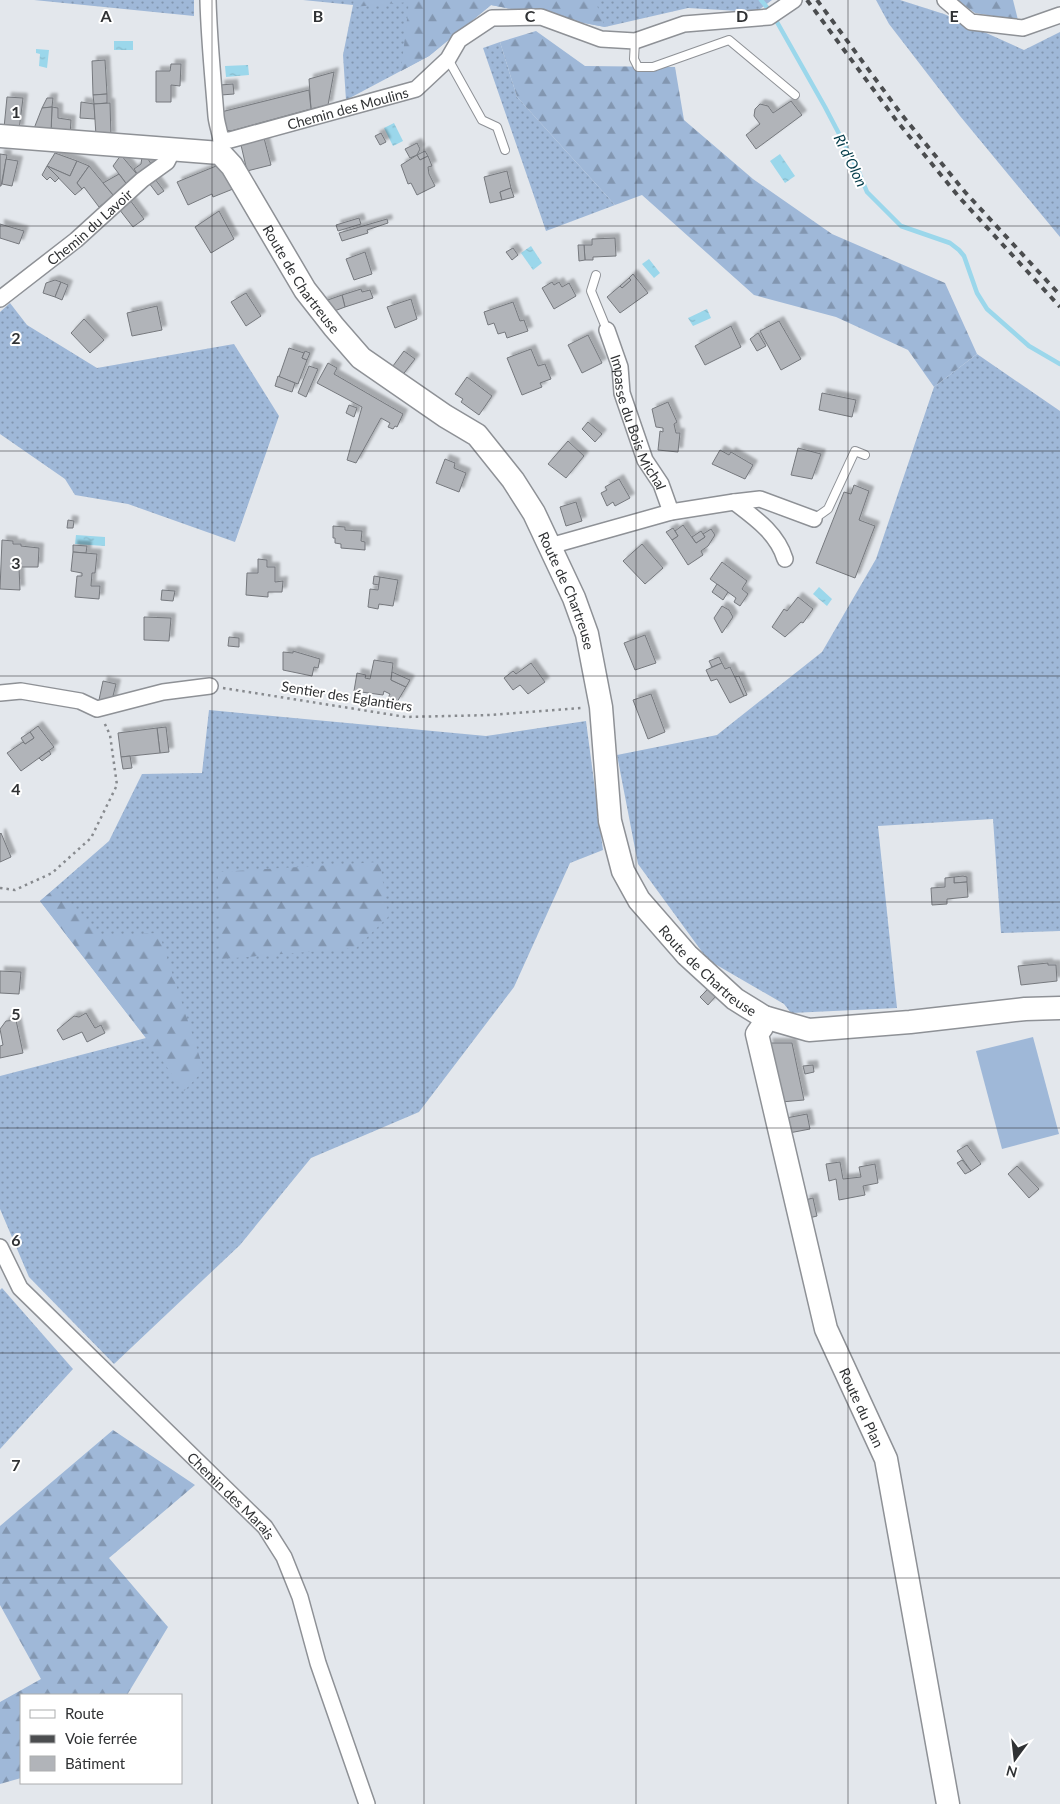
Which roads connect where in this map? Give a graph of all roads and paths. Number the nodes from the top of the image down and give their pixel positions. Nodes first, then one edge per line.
1 (208, 0) edge
2 (794, 0) edge
3 (945, 0) edge
4 (1060, 15) edge
5 (635, 41) junction
6 (448, 59) junction
7 (795, 95) dead end
8 (0, 136) edge
9 (221, 147) junction
10 (173, 150) junction
11 (505, 150) dead end
12 (596, 275) dead end
13 (0, 299) edge
14 (607, 330) joint
15 (865, 455) dead end
16 (734, 502) junction
17 (671, 512) junction
18 (814, 519) joint
19 (550, 546) junction
20 (785, 559) dead end
21 (210, 686) joint
22 (0, 693) edge
23 (601, 707) junction
24 (97, 709) junction
25 (0, 888) edge
26 (1060, 1008) edge
27 (764, 1017) junction
28 (0, 1247) edge
29 (367, 1804) edge
30 (948, 1804) edge

1 - 9 street
2 - 5 street, Chemin des Moulins
3 - 4 street
5 - 6 street, Chemin des Moulins
5 - 7 lane
6 - 9 street, Chemin des Moulins
6 - 11 lane
8 - 10 main road
9 - 10 main road
9 - 19 main road, Route de Chartreuse
10 - 13 street, Chemin du Lavoir
12 - 14 lane
14 - 17 street, Impasse du Bois Michal
15 - 18 lane
16 - 17 street
16 - 18 street
16 - 20 street
17 - 19 street
19 - 23 main road, Route de Chartreuse
21 - 23 path, Sentier des Églantiers
21 - 24 street
22 - 24 street
23 - 27 main road, Route de Chartreuse
24 - 25 path
26 - 27 main road, Route de Chartreuse
27 - 30 main road, Route du Plan
28 - 29 street, Chemin des Marais

